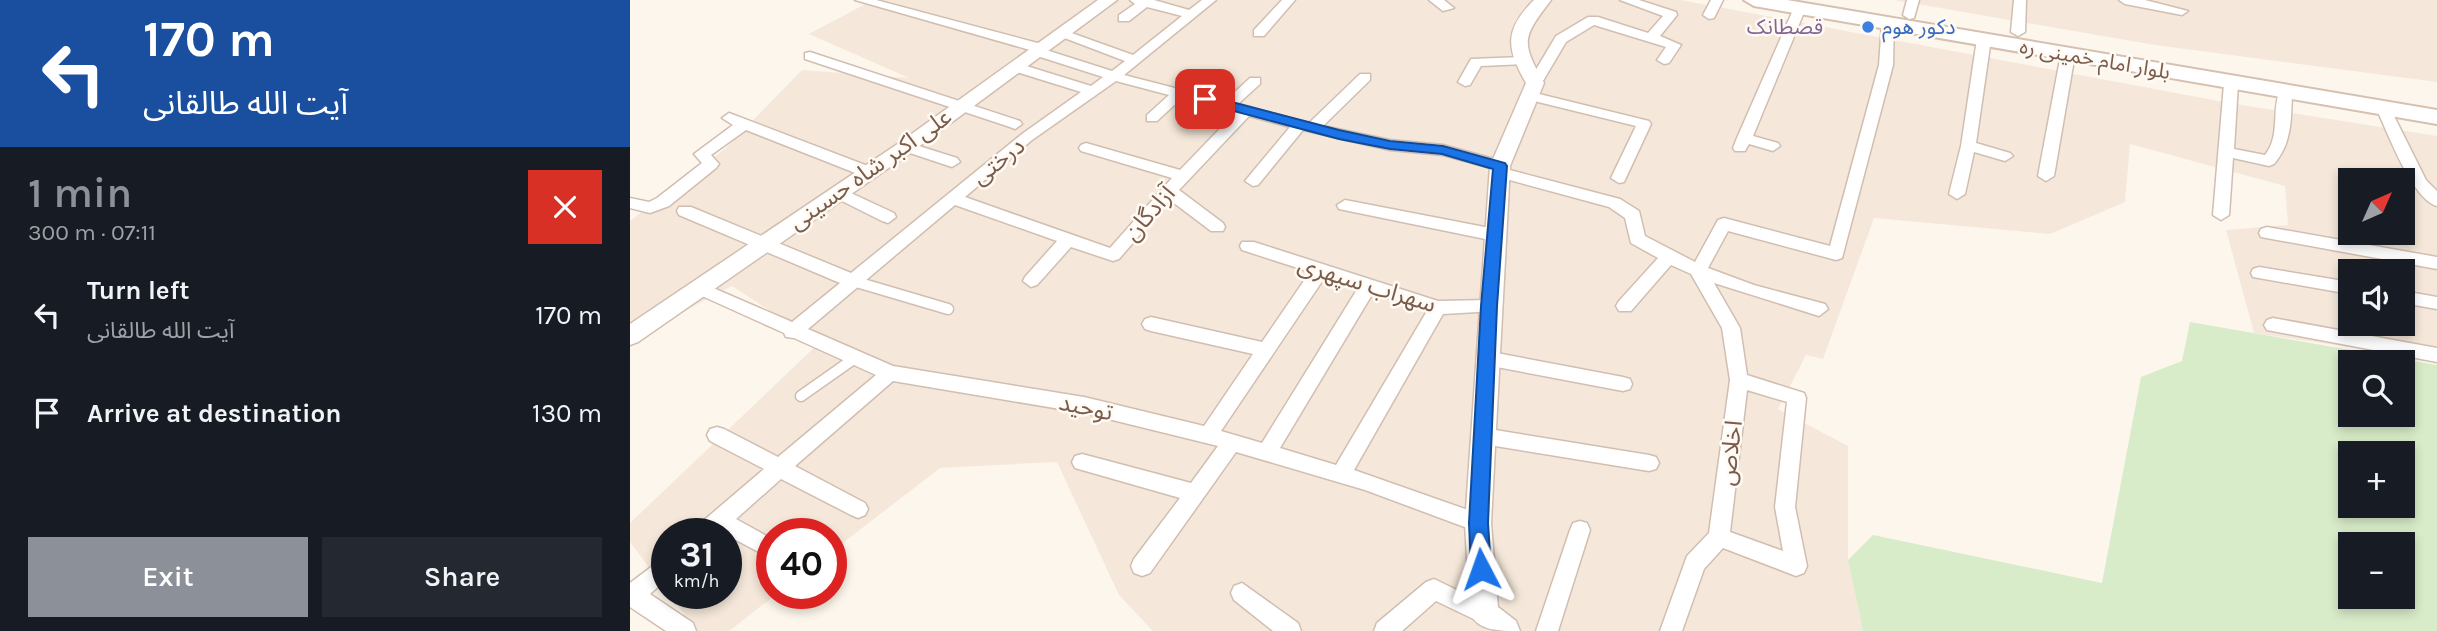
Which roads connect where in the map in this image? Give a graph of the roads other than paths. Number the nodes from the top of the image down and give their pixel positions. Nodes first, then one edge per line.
1 (861, 0) edge
2 (1109, 0) edge
3 (1210, 0) edge
4 (1289, 0) edge
5 (1435, 0) edge
6 (1544, 0) edge
7 (1626, 0) edge
8 (1717, 0) edge
9 (1754, 0) edge
10 (1818, 0) edge
11 (2020, 0) edge
12 (2124, 0) edge
13 (1143, 1) edge
14 (1448, 8) dead end
15 (1799, 10) junction
16 (2182, 11) dead end
17 (1904, 13) edge
18 (1192, 15) junction
19 (1709, 15) dead end
20 (1124, 18) dead end
21 (2018, 32) junction
22 (1259, 33) dead end
23 (1060, 34) junction
24 (1651, 38) junction
25 (1984, 39) junction
26 (1038, 49) junction
27 (2068, 54) junction
28 (810, 56) dead end
29 (1135, 60) junction
30 (1664, 60) dead end
31 (1522, 61) junction
32 (1015, 66) junction
33 (1114, 76) junction
34 (1365, 77) dead end
35 (1255, 80) dead end
36 (1465, 82) dead end
37 (2231, 83) junction
38 (1533, 90) junction
39 (1092, 91) junction
40 (1180, 93) junction
41 (2285, 93) junction
42 (2437, 102) edge
43 (1229, 105) junction
44 (957, 107) junction
45 (1247, 109) junction
46 (2384, 110) junction
47 (2437, 117) edge
48 (729, 118) dead end
49 (1152, 118) dead end
50 (744, 124) junction
51 (1015, 124) dead end
52 (1307, 126) junction
53 (906, 146) junction
54 (1773, 146) dead end
55 (1968, 146) junction
56 (1086, 148) dead end
57 (2225, 152) junction
58 (2005, 156) dead end
59 (952, 162) dead end
60 (1500, 169) junction
61 (868, 172) junction
62 (1182, 176) junction
63 (2046, 176) dead end
64 (1619, 178) dead end
65 (1252, 181) dead end
66 (1169, 191) junction
67 (838, 192) junction
68 (1957, 194) dead end
69 (951, 198) junction
70 (2437, 201) edge
71 (630, 203) edge
72 (1345, 205) dead end
73 (685, 211) dead end
74 (2221, 215) dead end
75 (888, 217) dead end
76 (1217, 227) dead end
77 (2267, 233) dead end
78 (1495, 236) junction
79 (1067, 241) junction
80 (762, 245) junction
81 (1248, 246) dead end
82 (1668, 257) junction
83 (2437, 263) edge
84 (1320, 271) junction
85 (1698, 271) junction
86 (2259, 273) dead end
87 (853, 281) junction
88 (1031, 281) dead end
89 (2338, 286) edge
90 (697, 287) junction
91 (1368, 287) junction
92 (2415, 300) edge
93 (2437, 303) edge
94 (1489, 306) junction
95 (1625, 306) dead end
96 (1438, 308) junction
97 (948, 309) dead end
98 (1819, 309) dead end
99 (1151, 324) dead end
100 (2273, 325) dead end
101 (792, 332) junction
102 (630, 336) edge
103 (1266, 350) junction
104 (2437, 355) edge
105 (855, 358) junction
106 (1486, 358) junction
107 (890, 373) junction
108 (1739, 380) junction
109 (1623, 384) dead end
110 (802, 396) dead end
111 (717, 435) dead end
112 (1208, 435) junction
113 (1483, 436) junction
114 (1232, 442) junction
115 (1267, 452) junction
116 (1082, 462) dead end
117 (1649, 463) dead end
118 (780, 468) junction
119 (1341, 475) junction
120 (1195, 493) junction
121 (858, 509) dead end
122 (721, 518) edge
123 (1478, 523) junction
124 (1580, 530) dead end
125 (1719, 537) junction
126 (1142, 566) dead end
127 (651, 578) edge
128 (1242, 593) dead end
129 (631, 595) edge
130 (1495, 623) edge
131 (685, 631) edge
132 (1290, 631) edge
133 (1385, 631) edge
134 (1547, 631) edge
135 (1671, 631) edge

1 - 26 street
2 - 23 street, علی اکبر شاه حسینی
3 - 18 street, درختی
4 - 22 street
5 - 14 street
6 - 31 street
7 - 24 street
8 - 19 street
9 - 15 main road, بلوار امام خمینی ره
10 - 17 main road, بلوار امام خمینی ره
11 - 21 street
12 - 16 street
13 - 18 street
13 - 20 street
15 - 17 main road, بلوار امام خمینی ره
15 - 54 street
17 - 21 main road, بلوار امام خمینی ره
17 - 25 main road, بلوار امام خمینی ره
17 - 85 street
18 - 29 street, درختی
21 - 42 main road, بلوار امام خمینی ره
23 - 26 street, علی اکبر شاه حسینی
23 - 29 street
24 - 30 street
24 - 38 street
25 - 27 main road, بلوار امام خمینی ره
25 - 55 street
26 - 32 street, علی اکبر شاه حسینی
26 - 33 street
27 - 37 main road, بلوار امام خمینی ره
27 - 63 street
28 - 44 street
29 - 33 street, درختی
31 - 36 street
31 - 38 street
32 - 39 street
32 - 44 street, علی اکبر شاه حسینی
33 - 39 street, درختی
33 - 40 street
34 - 52 street
35 - 43 street
37 - 41 main road, بلوار امام خمینی ره
37 - 57 street
38 - 60 street
38 - 64 street
39 - 69 street, درختی
40 - 43 street
40 - 49 street
41 - 46 main road, بلوار امام خمینی ره
41 - 57 street
43 - 45 street
44 - 51 street
44 - 53 street, علی اکبر شاه حسینی
45 - 52 street
45 - 62 street, آزادگان
46 - 47 main road, بلوار امام خمینی ره
46 - 70 street
48 - 50 street
50 - 61 street
50 - 71 street
52 - 60 street
52 - 65 street
53 - 59 street
53 - 61 street, علی اکبر شاه حسینی
55 - 58 street
55 - 68 street
56 - 62 street
57 - 74 street
60 - 78 street
60 - 82 street
61 - 67 street, علی اکبر شاه حسینی
62 - 66 street, آزادگان
66 - 76 street
66 - 79 street, آزادگان
67 - 75 street
67 - 80 street, علی اکبر شاه حسینی
69 - 79 street, آزادگان
69 - 87 street, درختی
72 - 78 street
73 - 80 street
77 - 83 street
78 - 94 street
79 - 88 street
80 - 87 street
80 - 90 street, علی اکبر شاه حسینی
81 - 84 street, سهراب سپهری
82 - 85 street
82 - 95 street
84 - 91 street, سهراب سپهری
84 - 103 street
85 - 98 street
85 - 108 street, اخلاص
86 - 89 street
87 - 97 lane
87 - 101 street, درختی
90 - 101 street, توحید
90 - 102 street, علی اکبر شاه حسینی
91 - 96 street, سهراب سپهری
91 - 115 street
92 - 93 street
94 - 96 street, سهراب سپهری
94 - 106 street
96 - 119 street
99 - 103 street
100 - 104 street
101 - 105 street, توحید
103 - 112 street
105 - 107 street, توحید
105 - 110 lane
106 - 109 street
106 - 113 street
107 - 112 street, توحید
107 - 118 street
108 - 125 street, اخلاص
108 - 125 street
111 - 118 street
112 - 114 street, توحید
113 - 117 street
113 - 123 street
114 - 115 street, توحید
114 - 120 street
115 - 119 street, توحید
116 - 120 street
118 - 121 street
118 - 122 street
119 - 123 street, توحید
120 - 126 street
123 - 130 street
124 - 134 street
125 - 135 street
127 - 129 street
128 - 132 street
129 - 131 street
130 - 133 street

